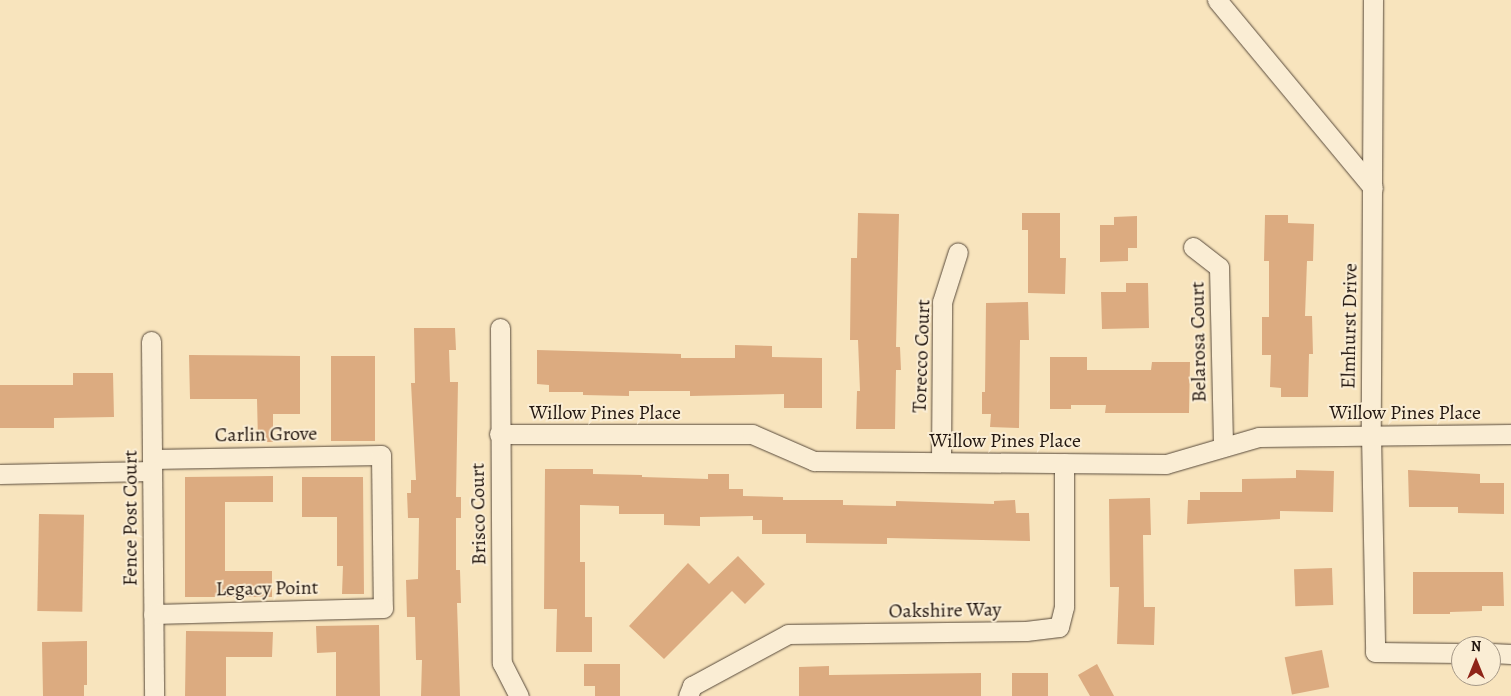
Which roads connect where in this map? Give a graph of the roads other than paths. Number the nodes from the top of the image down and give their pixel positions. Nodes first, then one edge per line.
1 (1217, 0) edge
2 (1373, 0) edge
3 (1373, 188) junction
4 (1193, 247) dead end
5 (958, 252) dead end
6 (500, 328) dead end
7 (151, 340) dead end
8 (500, 434) junction
9 (1371, 434) junction
10 (1511, 434) edge
11 (1223, 447) junction
12 (941, 462) junction
13 (1064, 463) junction
14 (152, 465) junction
15 (0, 474) edge
16 (383, 608) joint
17 (153, 614) junction
18 (1451, 653) edge
19 (154, 696) edge
20 (519, 696) edge
21 (688, 696) edge

1 - 3 street
2 - 3 street, Elmhurst Drive
3 - 9 street, Elmhurst Drive
4 - 11 street, Belarosa Court
5 - 12 street, Torecco Court
6 - 8 street, Brisco Court
7 - 14 street, Fence Post Court
8 - 12 street, Willow Pines Place
8 - 20 street, Brisco Court
9 - 10 street, Willow Pines Place
9 - 11 street, Willow Pines Place
9 - 18 street, Elmhurst Drive
11 - 13 street, Willow Pines Place
12 - 13 street, Willow Pines Place
13 - 21 street, Oakshire Way
14 - 15 street, Carlin Grove
14 - 16 street, Carlin Grove
14 - 17 street, Fence Post Court
16 - 17 street, Legacy Point
17 - 19 street, Fence Post Court

